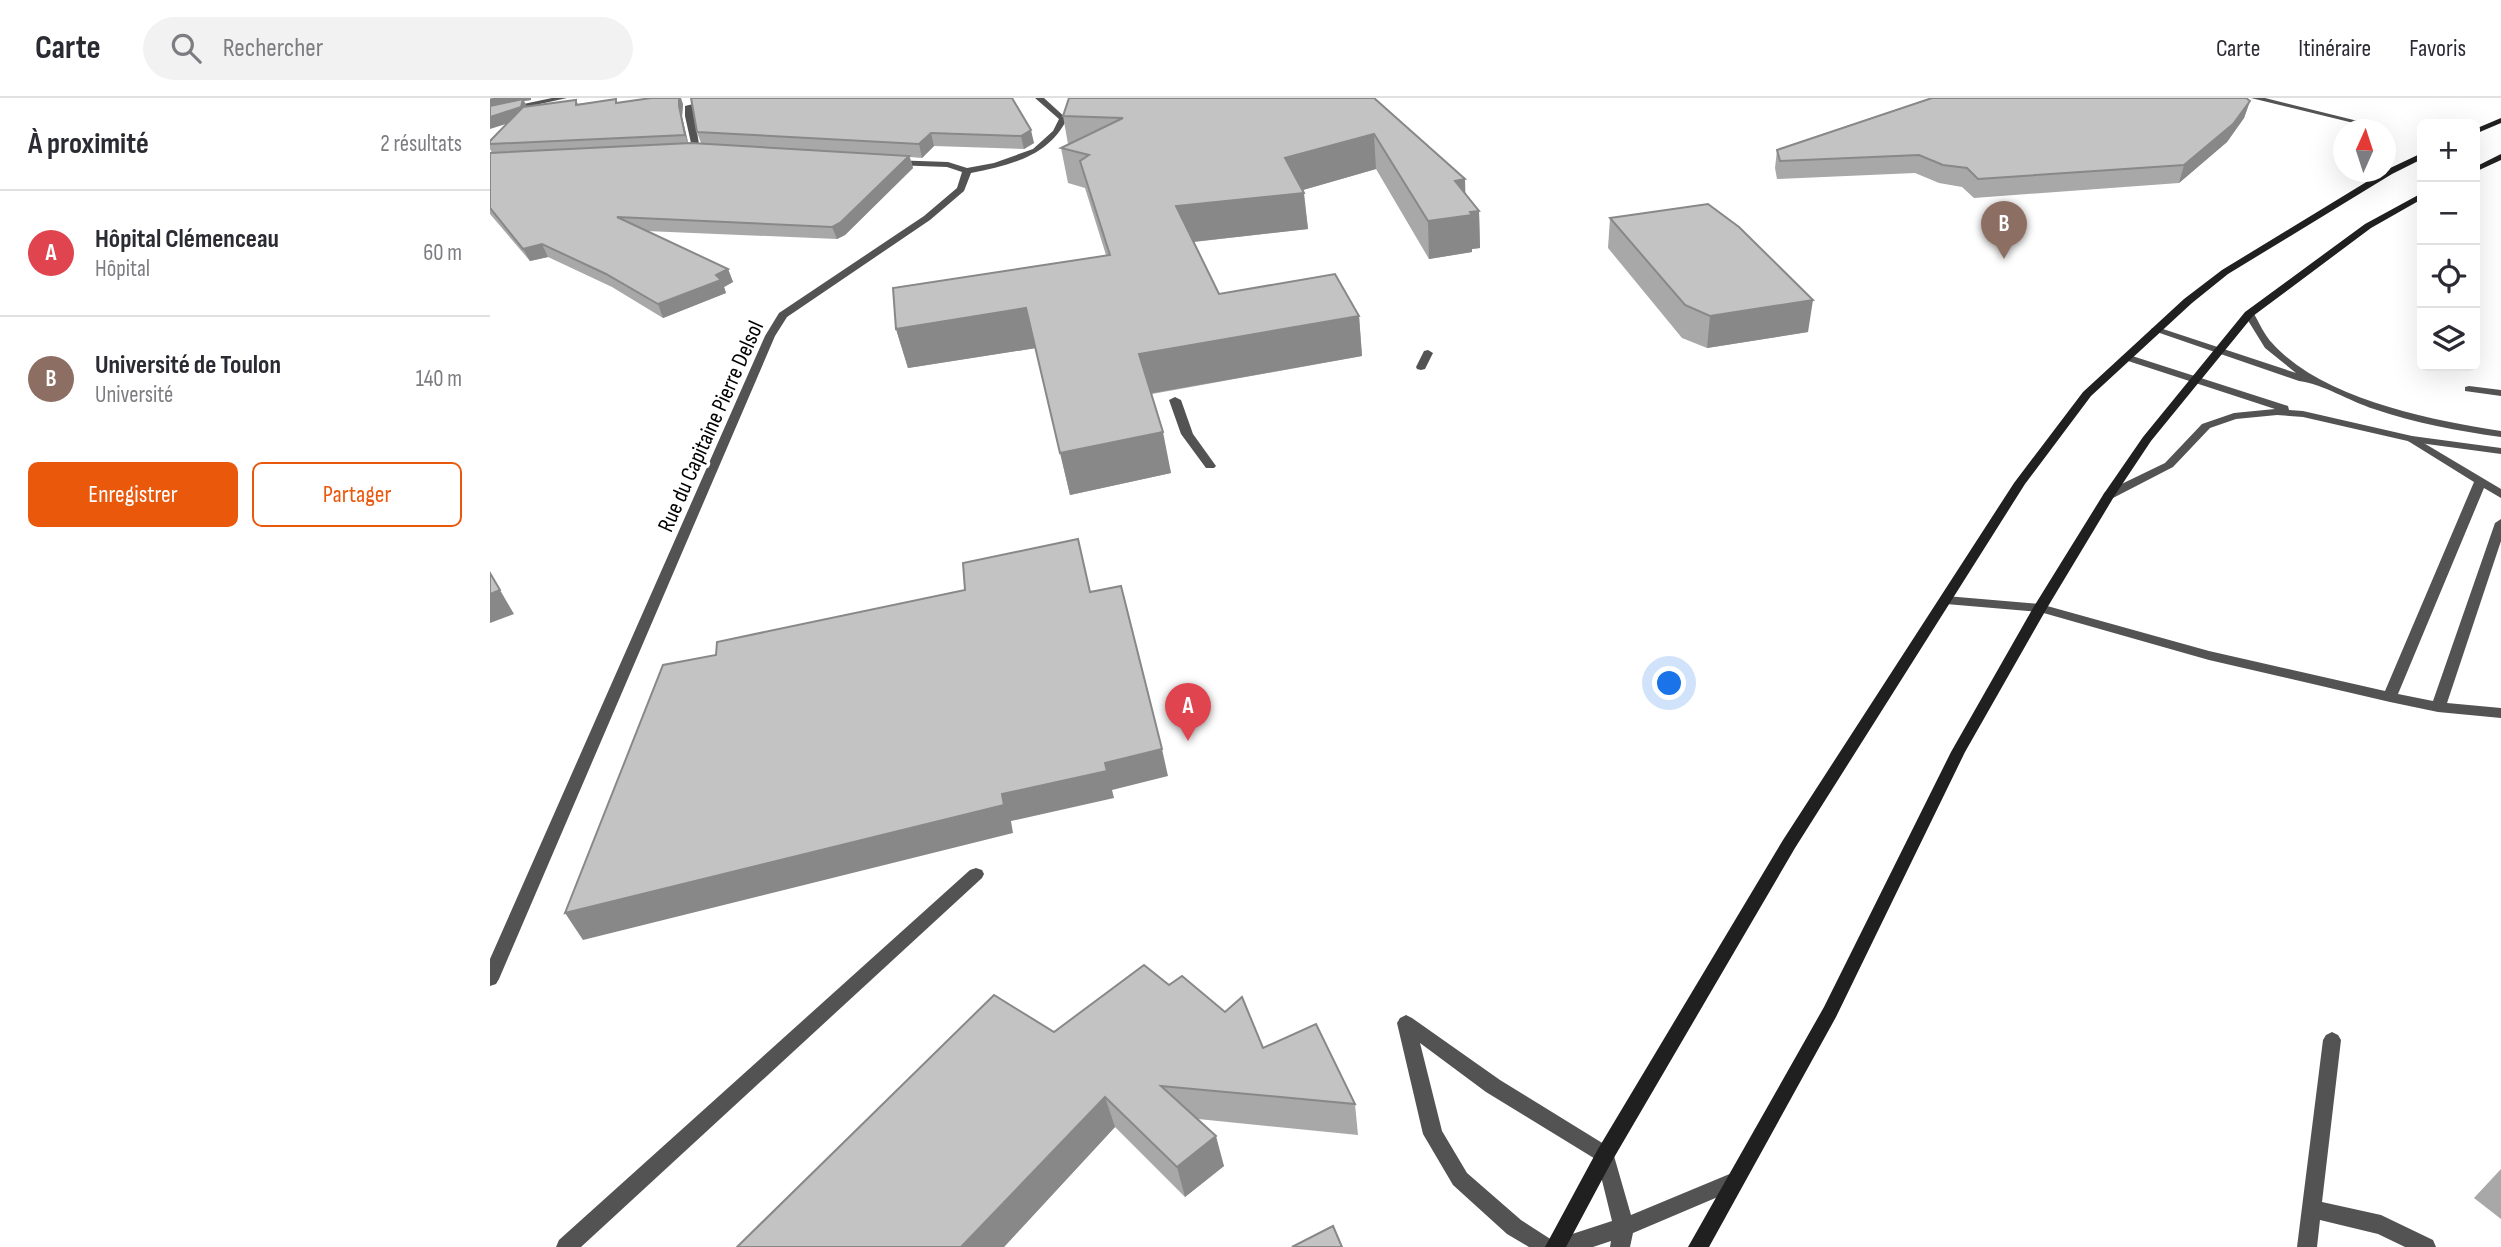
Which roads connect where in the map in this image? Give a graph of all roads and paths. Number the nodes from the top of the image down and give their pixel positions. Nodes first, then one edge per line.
1 (564, 98) edge
2 (729, 98) edge
3 (1039, 98) edge
4 (2255, 98) edge
5 (490, 113) edge
6 (2344, 119) edge
7 (2501, 120) edge
8 (2480, 130) edge
9 (709, 151) edge
10 (2501, 157) edge
11 (2417, 158) edge
12 (882, 161) edge
13 (2480, 168) edge
14 (967, 171) junction
15 (2417, 199) edge
16 (2249, 314) junction
17 (2156, 330) junction
18 (2219, 351) junction
19 (1428, 353) dead end
20 (2126, 357) junction
21 (1421, 367) dead end
22 (2194, 379) junction
23 (2331, 388) junction
24 (2469, 389) dead end
25 (2501, 393) edge
26 (1175, 400) dead end
27 (2302, 414) junction
28 (2501, 434) edge
29 (2412, 439) junction
30 (2501, 451) edge
31 (1210, 466) dead end
32 (2481, 480) junction
33 (2501, 494) edge
34 (2109, 495) junction
35 (2501, 523) edge
36 (1946, 600) junction
37 (2040, 608) junction
38 (2390, 697) junction
39 (2438, 707) junction
40 (2501, 713) edge
41 (975, 874) dead end
42 (490, 979) edge
43 (2332, 1040) dead end
44 (1605, 1155) junction
45 (1732, 1182) junction
46 (2312, 1209) junction
47 (1624, 1227) junction
48 (566, 1247) edge
49 (1547, 1247) edge
50 (1555, 1247) edge
51 (1563, 1247) edge
52 (1620, 1247) edge
53 (1698, 1247) edge
54 (2308, 1247) edge
55 (2426, 1247) edge

1 - 5 street
2 - 9 street
3 - 14 street
4 - 6 street
7 - 8 main road
10 - 13 main road
11 - 17 main road
12 - 14 street
14 - 42 street, Rue du Capitaine Pierre Delsol
15 - 16 main road
16 - 18 main road
16 - 23 street
17 - 18 street
17 - 20 main road
18 - 22 main road
18 - 23 street
19 - 21 street
20 - 22 street
20 - 36 main road
22 - 27 street
22 - 34 main road
23 - 28 street
24 - 25 street
26 - 31 street
27 - 29 street
27 - 34 street
29 - 30 street
29 - 32 street
32 - 33 street
32 - 38 street
34 - 37 main road
35 - 39 street
36 - 37 street
36 - 44 main road
37 - 38 street
37 - 45 main road
38 - 39 street
39 - 40 street
41 - 48 street
43 - 46 street
44 - 47 street
44 - 49 street
44 - 50 main road
45 - 47 street
45 - 53 main road
46 - 54 street
46 - 55 street
47 - 51 street
47 - 52 street

